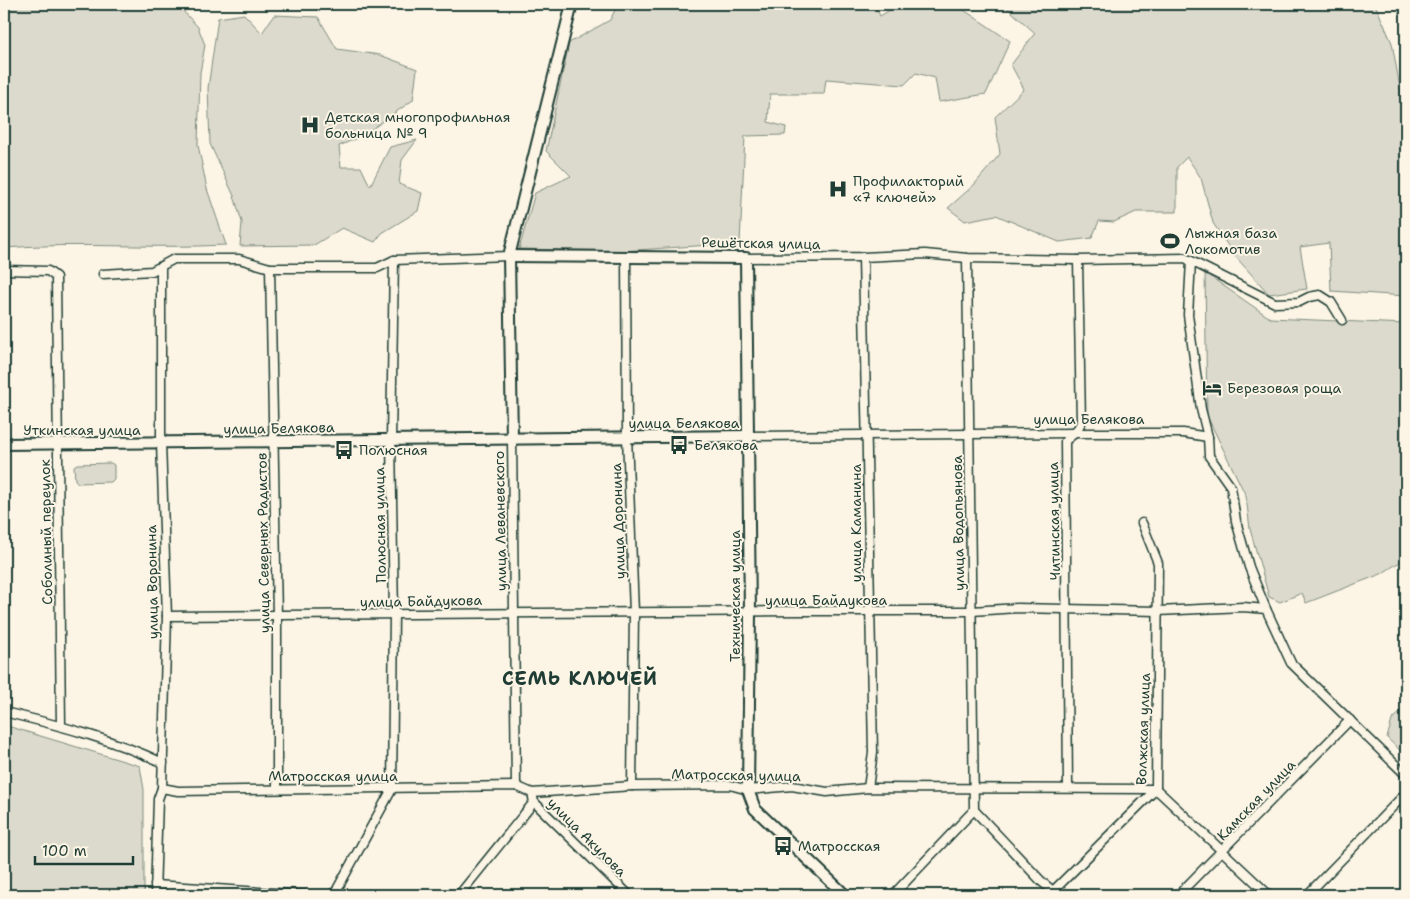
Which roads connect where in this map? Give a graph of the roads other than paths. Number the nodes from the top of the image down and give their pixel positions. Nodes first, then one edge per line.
1 (572, 4) edge
2 (509, 256) junction
3 (626, 256) junction
4 (863, 257) junction
5 (746, 258) junction
6 (967, 258) junction
7 (394, 260) junction
8 (1078, 260) junction
9 (1191, 261) junction
10 (161, 267) junction
11 (270, 268) junction
12 (4, 270) edge
13 (103, 274) dead end
14 (1342, 320) dead end
15 (1075, 433) junction
16 (868, 434) junction
17 (970, 434) junction
18 (627, 436) junction
19 (748, 436) junction
20 (1208, 437) junction
21 (512, 439) junction
22 (391, 440) junction
23 (274, 441) junction
24 (161, 443) junction
25 (4, 444) edge
26 (57, 444) junction
27 (1142, 523) dead end
28 (1266, 609) junction
29 (1068, 610) junction
30 (972, 611) junction
31 (1158, 611) junction
32 (515, 612) junction
33 (634, 612) junction
34 (869, 612) junction
35 (750, 613) junction
36 (394, 614) junction
37 (166, 616) junction
38 (277, 616) junction
39 (4, 712) edge
40 (1350, 720) junction
41 (61, 726) junction
42 (163, 763) junction
43 (1406, 775) edge
44 (516, 786) junction
45 (632, 786) junction
46 (162, 788) junction
47 (277, 788) junction
48 (868, 788) junction
49 (972, 788) junction
50 (1068, 788) junction
51 (392, 789) junction
52 (1156, 789) junction
53 (748, 790) junction
54 (1406, 793) edge
55 (533, 797) junction
56 (974, 810) junction
57 (1224, 851) junction
58 (155, 885) junction
59 (286, 894) edge
60 (1053, 894) edge
61 (155, 895) edge
62 (305, 895) edge
63 (334, 895) edge
64 (460, 895) edge
65 (629, 895) edge
66 (844, 895) edge
67 (893, 895) edge
68 (1178, 895) edge
69 (1268, 895) edge
70 (1307, 895) edge

1 - 2 street, улица Леваневского
2 - 3 street, Решётская улица
2 - 7 street, Решётская улица
2 - 21 street, улица Леваневского
3 - 5 street, Решётская улица
3 - 18 street, улица Доронина
4 - 5 street, Решётская улица
4 - 6 street, Решётская улица
4 - 16 street, улица Каманина
5 - 19 street, Техническая улица
6 - 8 street, Решётская улица
6 - 17 street, улица Водопьянова
7 - 11 street, Решётская улица
7 - 22 street, Полюсная улица
8 - 9 street, Решётская улица
8 - 15 street, Читинская улица
9 - 14 street, Решётская улица
9 - 20 street
10 - 11 street, Решётская улица
10 - 13 street, Решётская улица
10 - 24 street, улица Воронина
11 - 23 street, улица Северных Радистов
12 - 26 street, Соболиный переулок
15 - 17 street, улица Белякова
15 - 20 street, улица Белякова
15 - 29 street, Читинская улица
16 - 17 street, улица Белякова
16 - 19 street, улица Белякова
16 - 34 street, улица Каманина
17 - 30 street, улица Водопьянова
18 - 19 street, улица Белякова
18 - 21 street, улица Белякова
18 - 33 street, улица Доронина
19 - 35 street, Техническая улица
20 - 28 street
21 - 22 street, улица Белякова
21 - 32 street, улица Леваневского
22 - 23 street, улица Белякова
22 - 36 street, Полюсная улица
23 - 24 street, улица Белякова
23 - 38 street, улица Северных Радистов
24 - 26 street, Уткинская улица
24 - 37 street, улица Воронина
25 - 26 street, Уткинская улица
26 - 41 street, Соболиный переулок
27 - 31 street, Волжская улица
28 - 31 street, улица Байдукова
28 - 40 street
29 - 30 street, улица Байдукова
29 - 31 street, улица Байдукова
29 - 50 street, Читинская улица
30 - 34 street, улица Байдукова
30 - 49 street, улица Водопьянова
31 - 52 street, Волжская улица
32 - 33 street, улица Байдукова
32 - 36 street, улица Байдукова
32 - 44 street, улица Леваневского
33 - 35 street, улица Байдукова
33 - 45 street, улица Доронина
34 - 35 street, улица Байдукова
34 - 48 street, улица Каманина
35 - 53 street, Техническая улица
36 - 38 street, улица Байдукова
36 - 51 street, Полюсная улица
37 - 38 street, улица Байдукова
37 - 42 street, улица Воронина
38 - 47 street, улица Северных Радистов
39 - 41 street
40 - 43 street
40 - 57 street, Камская улица
41 - 42 street
42 - 46 street, улица Воронина
44 - 51 street, Матросская улица
44 - 55 street, Матросская улица
45 - 53 street, Матросская улица
45 - 55 street, Матросская улица
46 - 47 street, Матросская улица
46 - 58 street, улица Воронина
47 - 51 street, Матросская улица
48 - 49 street, Матросская улица
48 - 53 street, Матросская улица
49 - 50 street, Матросская улица
49 - 56 street, улица Водопьянова
50 - 52 street, Матросская улица
51 - 63 street, Полюсная улица
52 - 57 street
52 - 60 street, Волжская улица
53 - 66 street, Техническая улица
54 - 70 street
55 - 64 street
55 - 65 street, улица Акулова
56 - 60 street
56 - 67 street
57 - 68 street, Камская улица
57 - 69 street
58 - 59 street
58 - 61 street, улица Воронина
59 - 62 street

